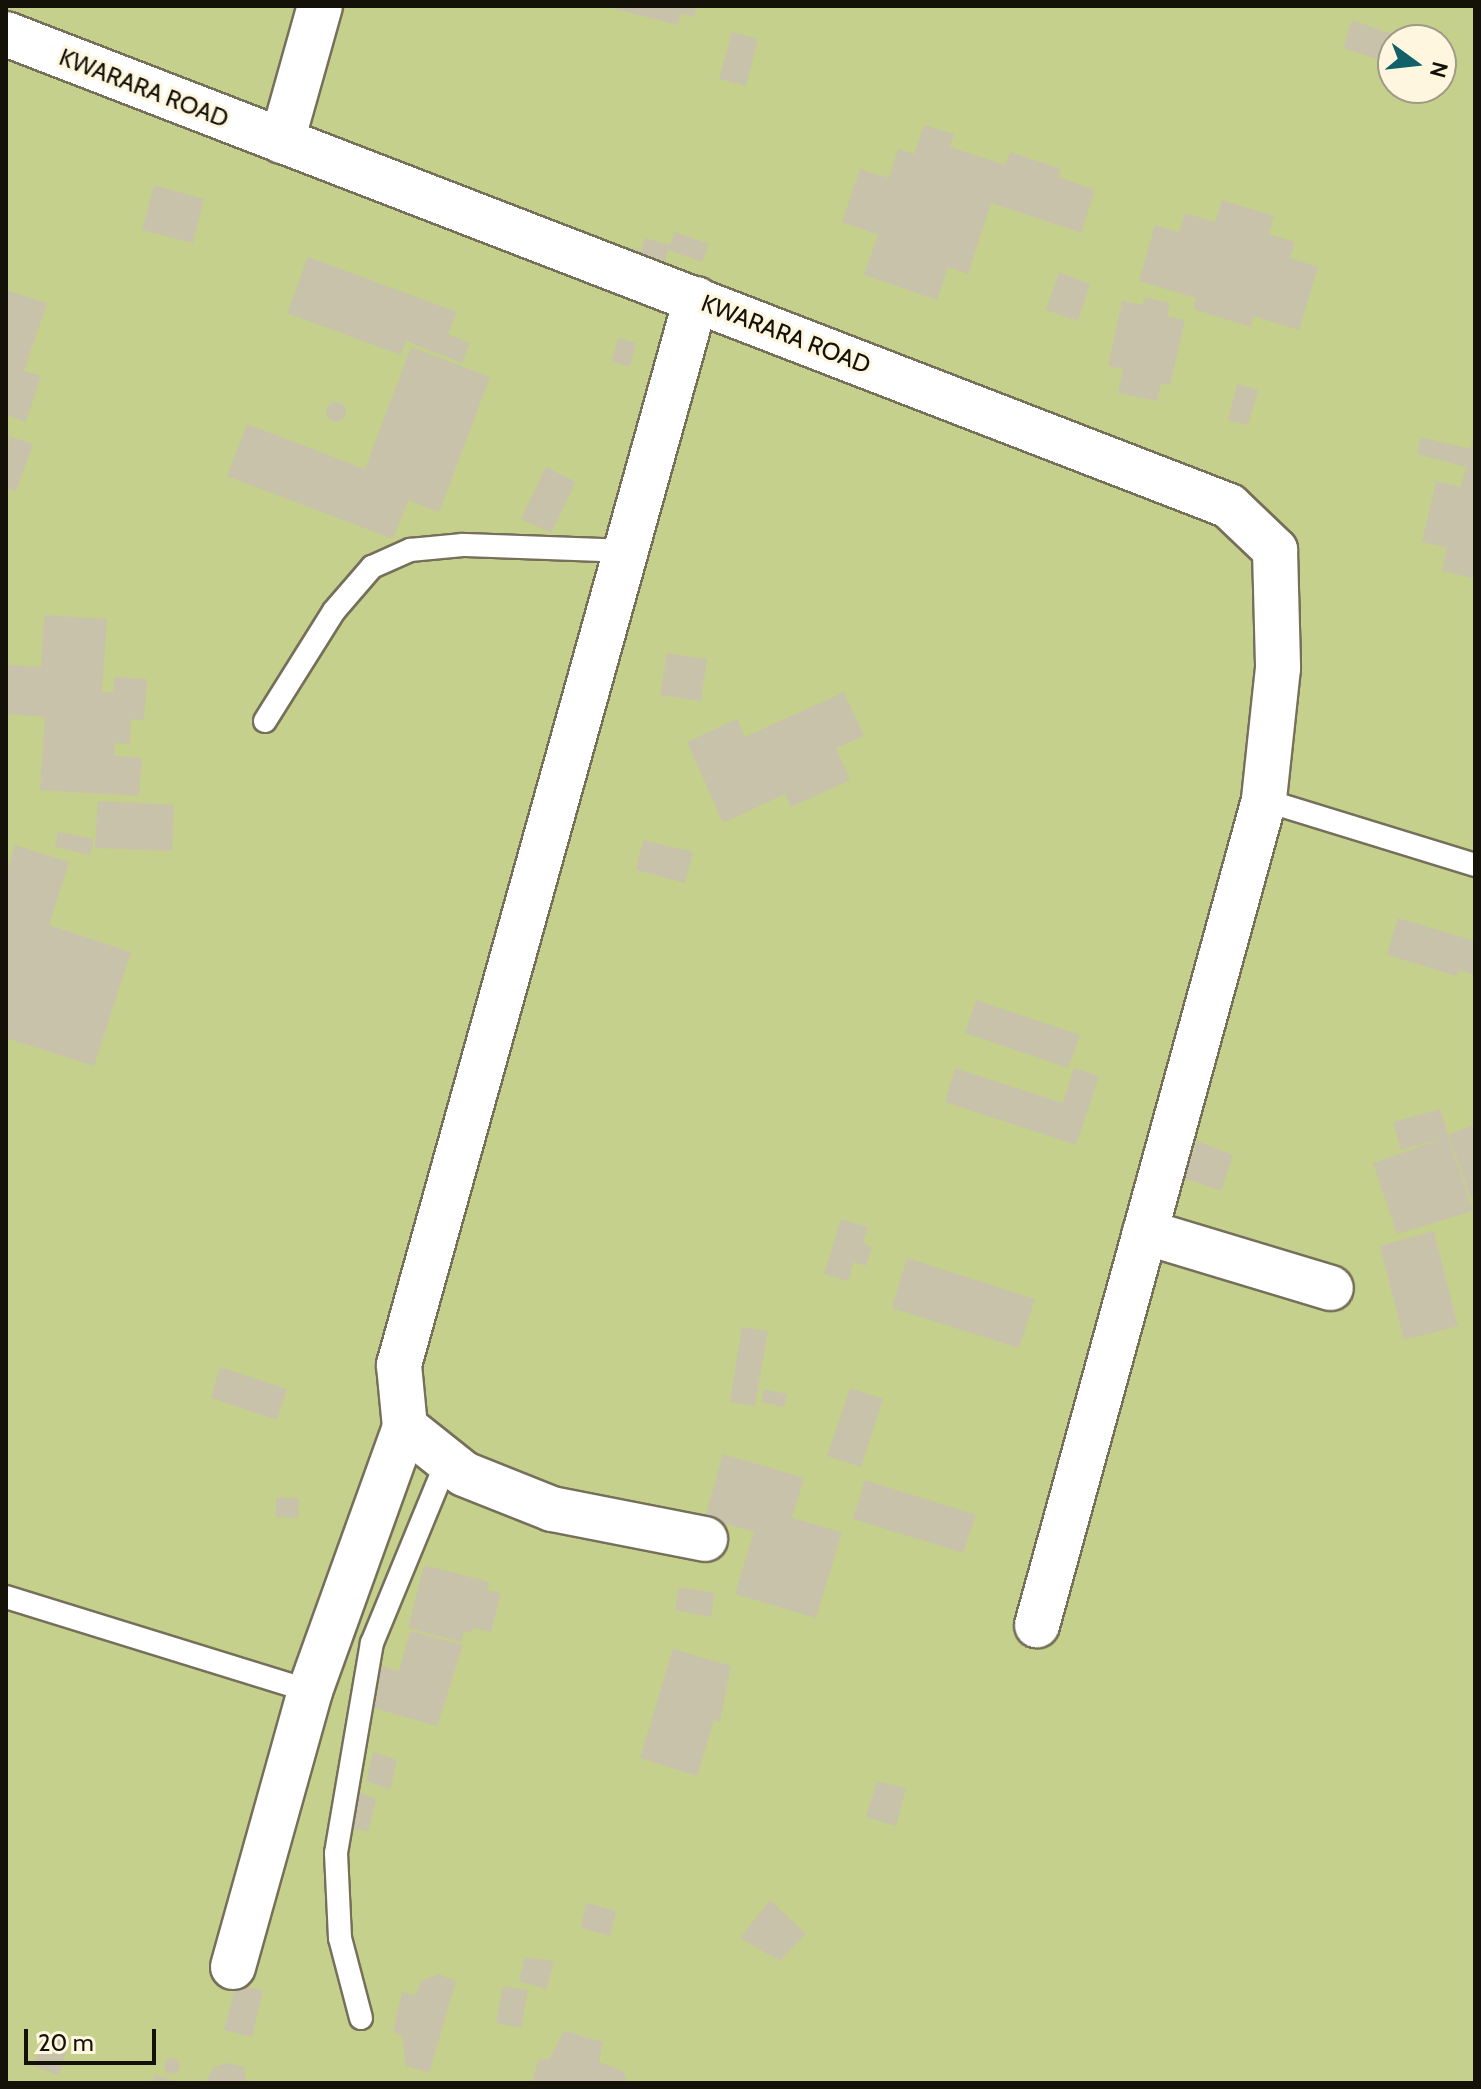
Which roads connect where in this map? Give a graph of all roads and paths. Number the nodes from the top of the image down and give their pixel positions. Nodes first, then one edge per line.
1 (320, 6) edge
2 (6, 34) edge
3 (282, 141) junction
4 (696, 299) junction
5 (625, 551) junction
6 (265, 721) dead end
7 (1264, 800) junction
8 (1475, 865) edge
9 (1145, 1232) junction
10 (1331, 1288) dead end
11 (405, 1427) junction
12 (447, 1461) junction
13 (705, 1539) dead end
14 (6, 1597) edge
15 (1037, 1625) dead end
16 (310, 1691) junction
17 (233, 1967) dead end
18 (361, 2018) dead end

1 - 3 street
2 - 3 street, KWARARA ROAD
3 - 4 street, KWARARA ROAD
4 - 5 street
4 - 7 street, KWARARA ROAD
5 - 6 lane
5 - 11 street
7 - 8 lane
7 - 9 street
9 - 10 street
9 - 15 street
11 - 12 street
11 - 16 street
12 - 13 street
12 - 18 lane
14 - 16 lane
16 - 17 street

